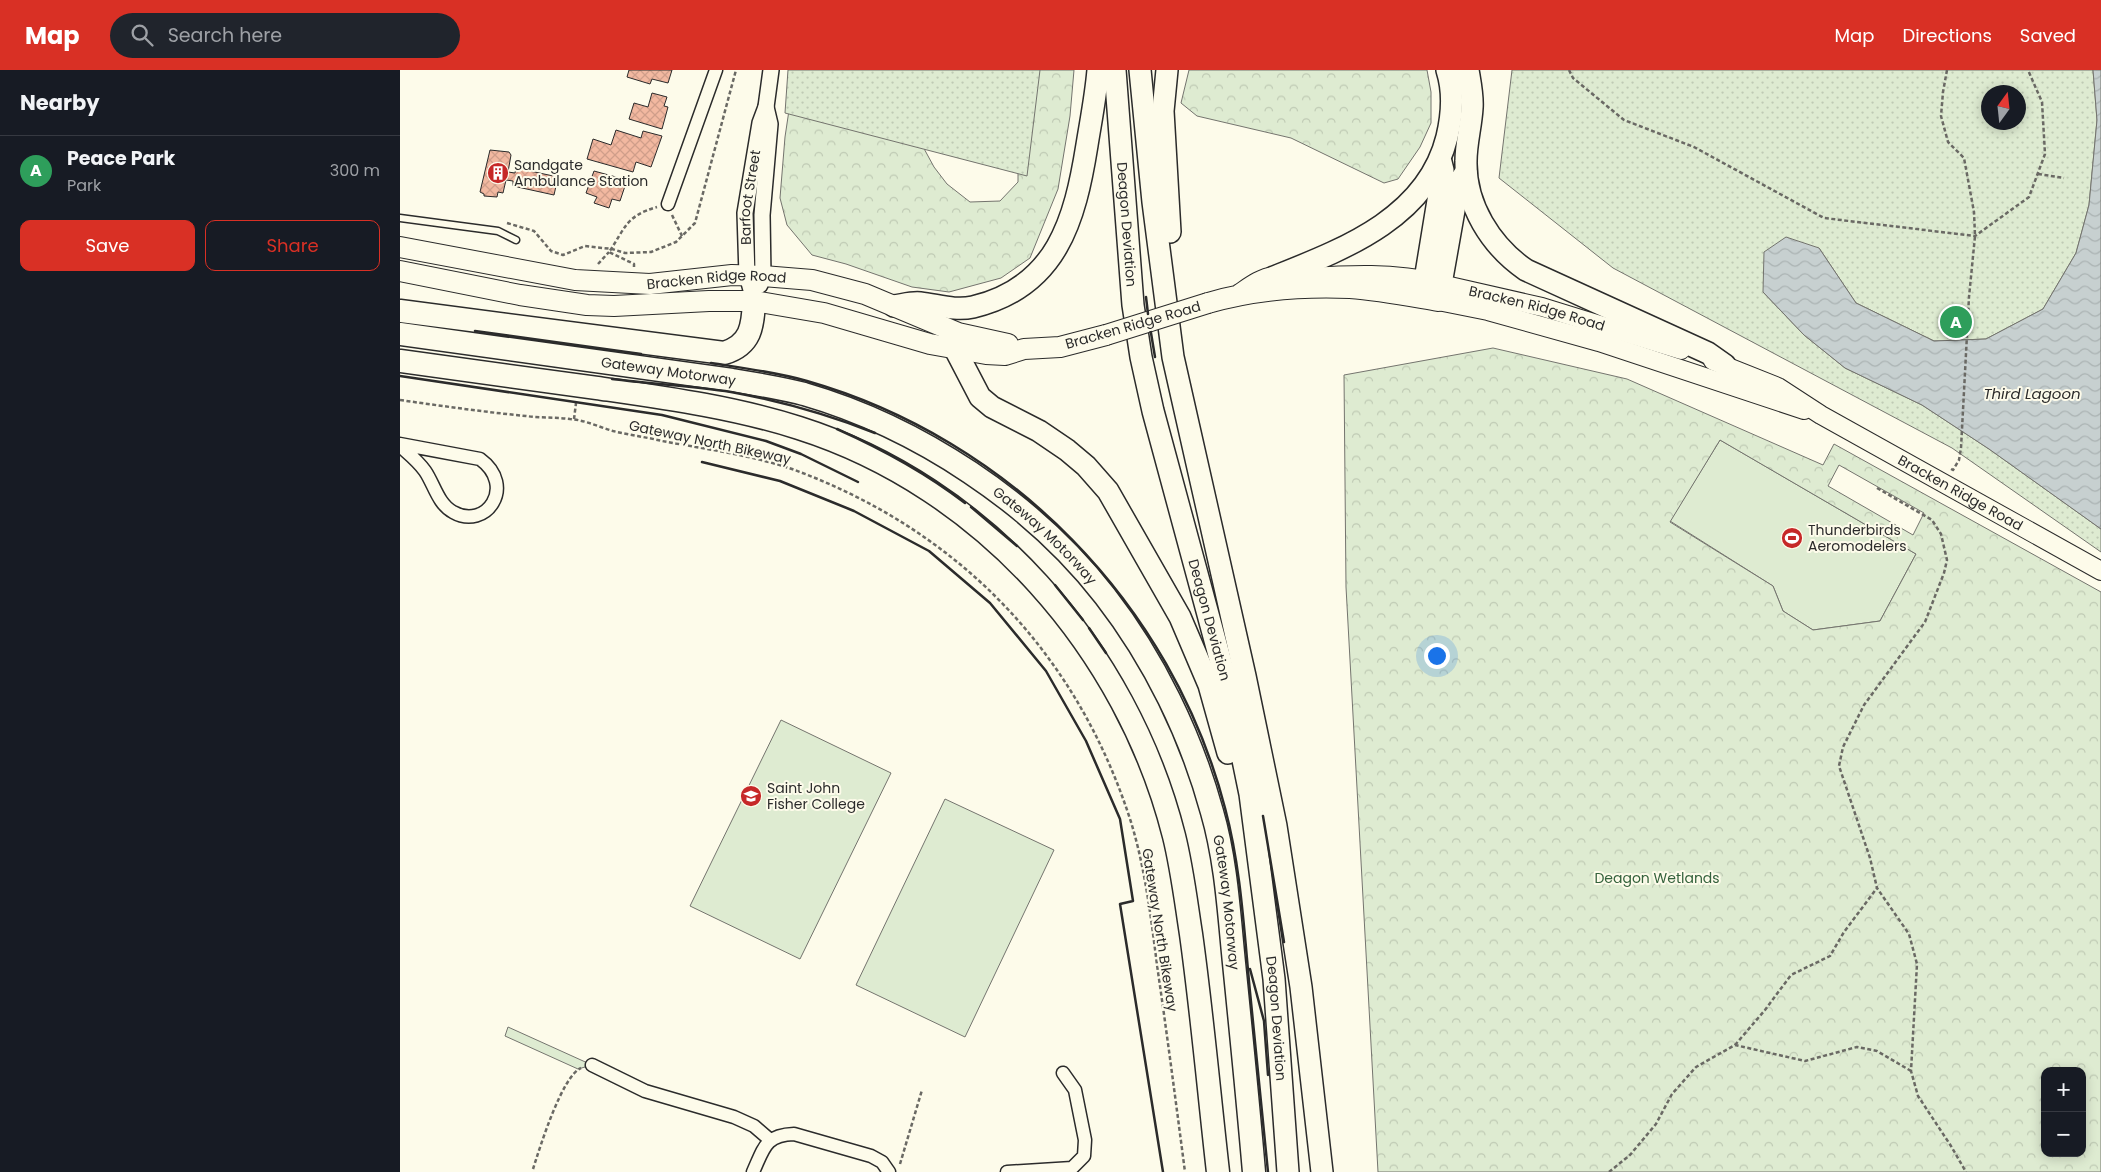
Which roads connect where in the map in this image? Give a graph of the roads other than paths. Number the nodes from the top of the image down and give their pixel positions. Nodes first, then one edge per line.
1 (716, 70) edge
2 (771, 70) edge
3 (1098, 70) edge
4 (1115, 70) edge
5 (1140, 70) edge
6 (1167, 70) edge
7 (1447, 70) edge
8 (1468, 70) edge
9 (1440, 159) junction
10 (1466, 172) junction
11 (668, 204) road end
12 (400, 218) edge
13 (516, 240) dead end
14 (400, 247) edge
15 (400, 271) edge
16 (1162, 274) junction
17 (755, 276) junction
18 (1274, 276) junction
19 (504, 280) junction
20 (1431, 291) junction
21 (1240, 294) junction
22 (754, 301) junction
23 (894, 306) junction
24 (400, 312) edge
25 (400, 334) edge
26 (955, 349) junction
27 (1024, 349) junction
28 (400, 361) edge
29 (1725, 365) junction
30 (1821, 415) junction
31 (400, 445) edge
32 (2101, 571) edge
33 (1250, 794) junction
34 (592, 1065) road end
35 (1063, 1073) dead end
36 (769, 1140) junction
37 (894, 1168) edge
38 (753, 1172) edge
39 (1007, 1172) edge
40 (1218, 1172) edge
41 (1254, 1172) edge
42 (1288, 1172) edge
43 (1322, 1172) edge

1 - 11 street
2 - 17 street, Barfoot Street
3 - 23 highway
4 - 33 highway, Deagon Deviation
5 - 16 highway, Deagon Deviation
6 - 16 highway
7 - 9 highway
8 - 10 highway
9 - 18 highway
9 - 20 highway
10 - 20 highway
10 - 29 highway
12 - 13 lane
14 - 19 main road, Bracken Ridge Road
15 - 19 main road, Bracken Ridge Road
16 - 43 highway, Deagon Deviation
17 - 19 main road, Bracken Ridge Road
17 - 22 street, Barfoot Street
17 - 23 main road, Bracken Ridge Road
18 - 20 main road, Bracken Ridge Road
18 - 21 main road, Bracken Ridge Road
19 - 22 main road, Bracken Ridge Road
20 - 21 main road, Bracken Ridge Road
20 - 29 main road, Bracken Ridge Road
20 - 30 main road, Bracken Ridge Road
21 - 27 main road, Bracken Ridge Road, bridge
22 - 24 highway
22 - 26 main road, Bracken Ridge Road
23 - 27 main road, Bracken Ridge Road
25 - 41 highway, Gateway Motorway
26 - 27 main road, Bracken Ridge Road
26 - 33 highway
28 - 40 highway, Gateway Motorway
29 - 30 main road, Bracken Ridge Road
30 - 32 main road, Bracken Ridge Road
31 - 31 street
33 - 42 highway, Deagon Deviation
34 - 36 street
35 - 39 street
36 - 37 street
36 - 38 street

